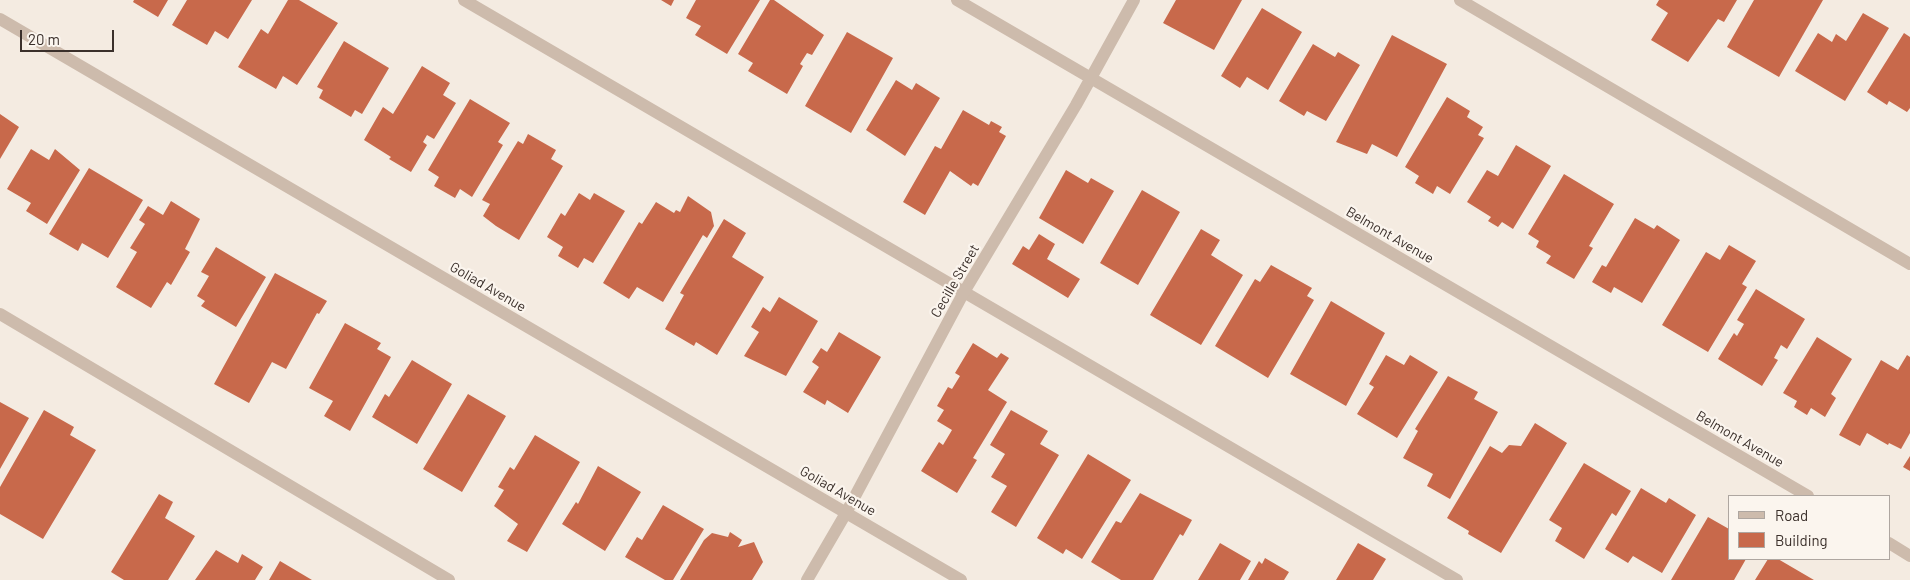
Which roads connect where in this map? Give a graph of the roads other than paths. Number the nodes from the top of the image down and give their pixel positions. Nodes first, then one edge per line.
1 (464, 0) edge
2 (957, 0) edge
3 (1134, 0) edge
4 (1460, 0) edge
5 (0, 19) edge
6 (1091, 78) junction
7 (1910, 264) edge
8 (964, 292) junction
9 (0, 314) edge
10 (1806, 495) edge
11 (846, 513) junction
12 (1890, 545) edge
13 (1910, 556) edge
14 (449, 580) edge
15 (807, 580) edge
16 (961, 580) edge
17 (1457, 580) edge

1 - 8 street
2 - 6 street, Belmont Avenue
3 - 6 street, Cecille Street
4 - 7 street
5 - 11 street, Goliad Avenue
6 - 8 street, Cecille Street
6 - 10 street, Belmont Avenue
8 - 11 street, Cecille Street
8 - 17 street
9 - 14 street
11 - 15 street, Cecille Street
11 - 16 street, Goliad Avenue
12 - 13 street

